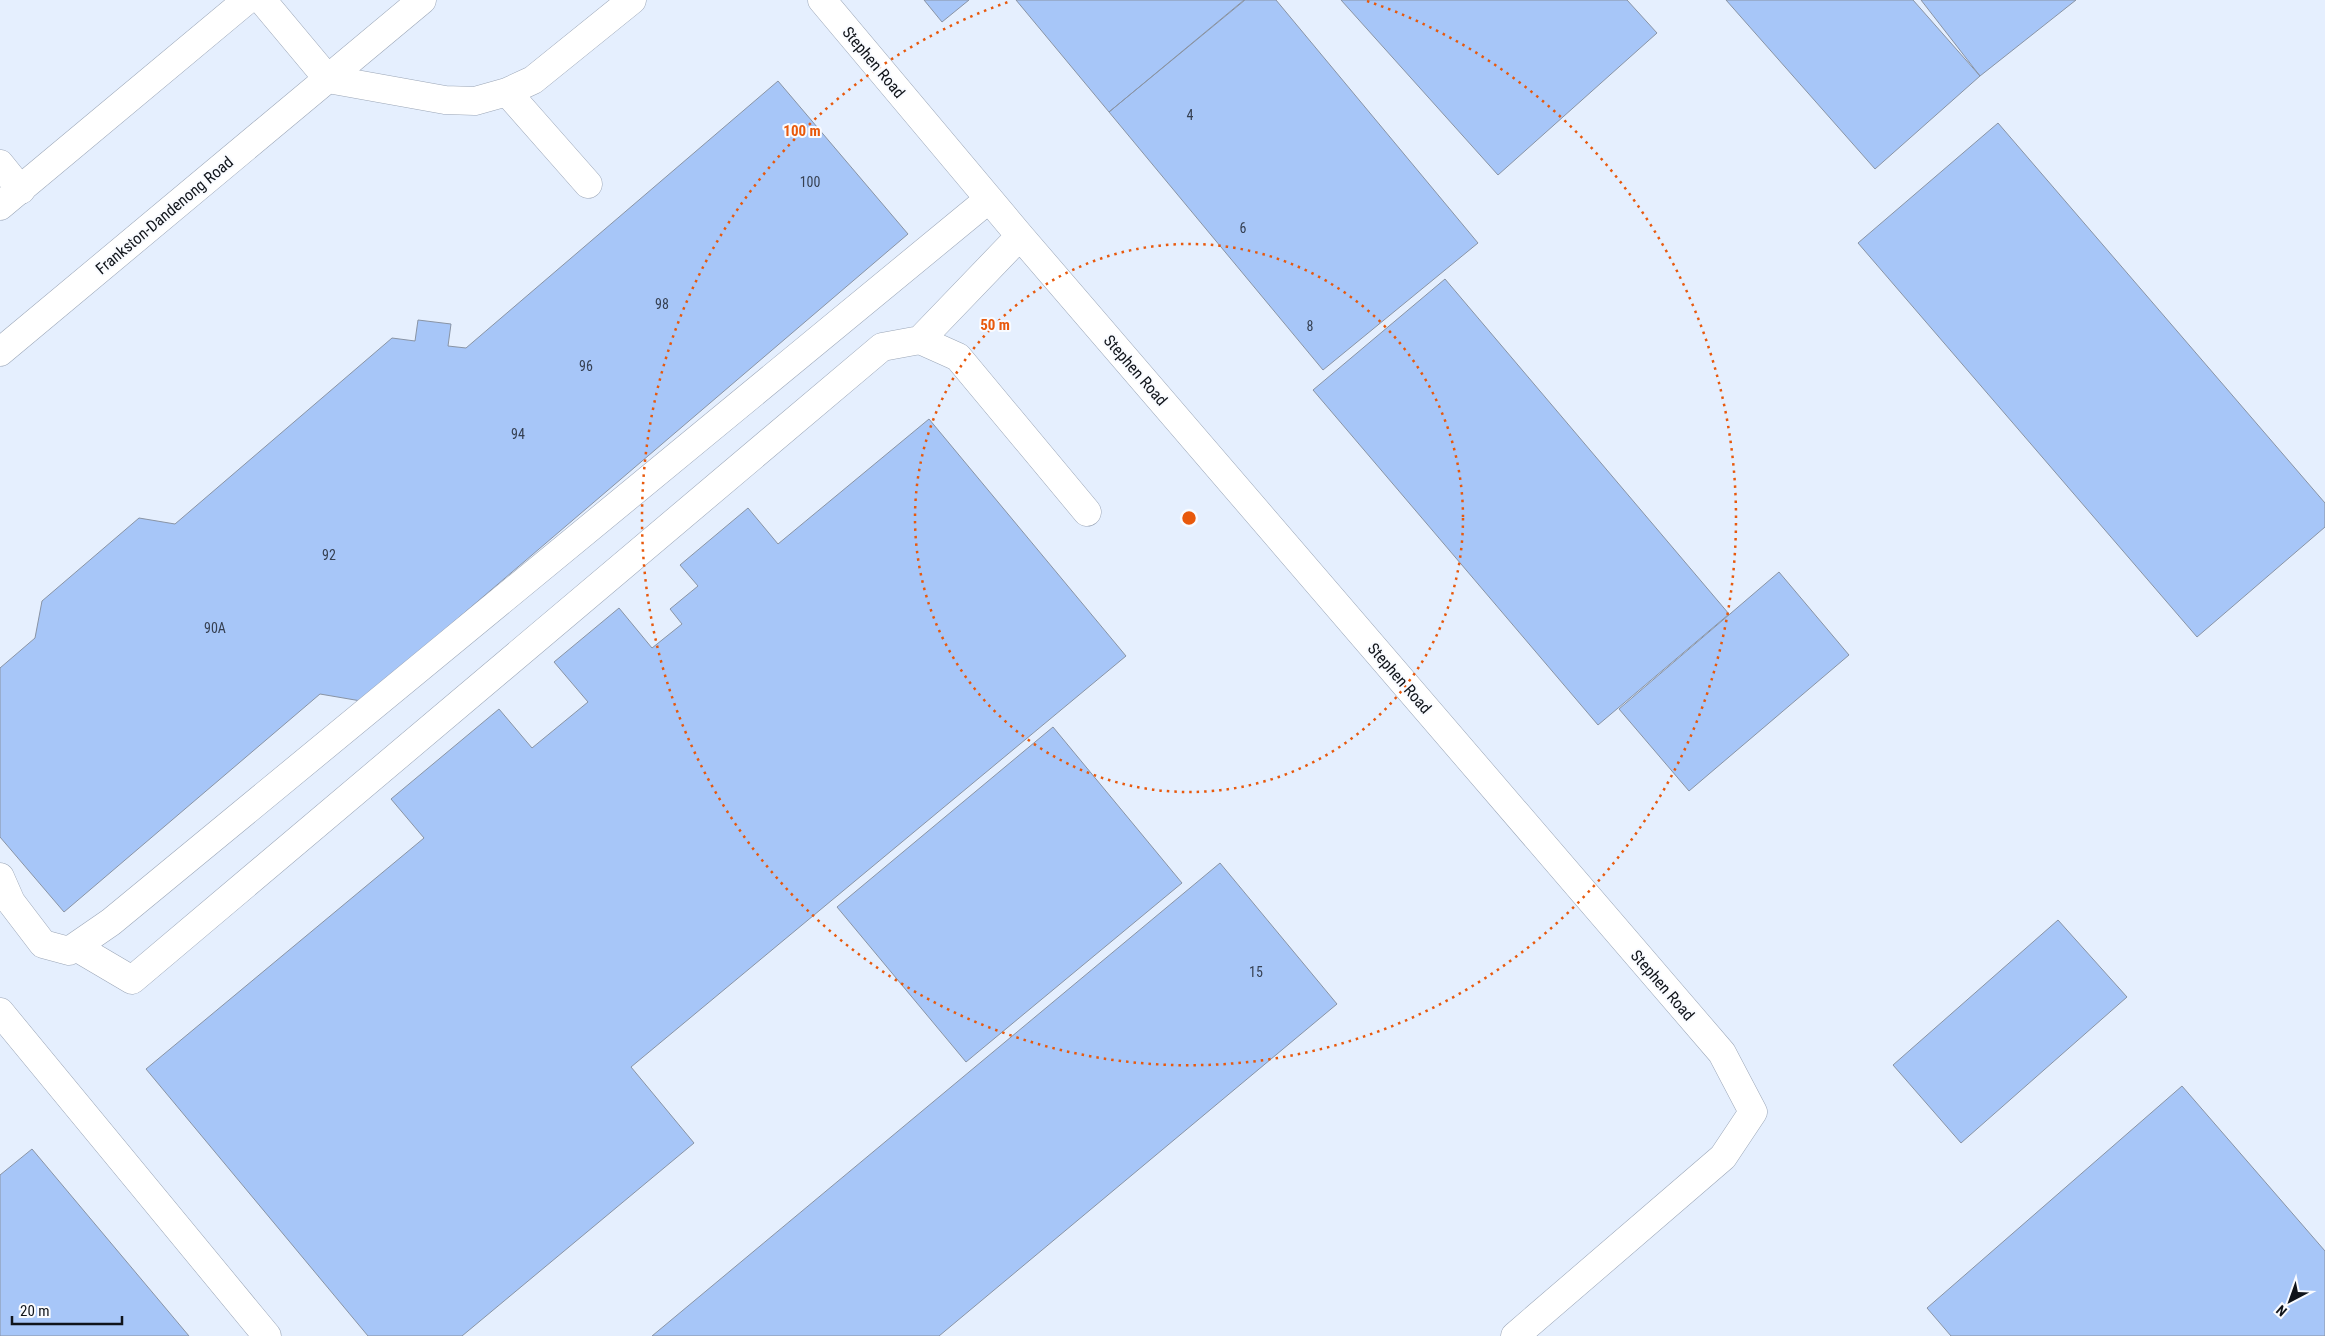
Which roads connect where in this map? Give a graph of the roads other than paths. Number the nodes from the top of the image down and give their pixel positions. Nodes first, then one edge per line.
1 (246, 0) edge
2 (262, 0) edge
3 (422, 0) edge
4 (632, 0) edge
5 (822, 0) edge
6 (328, 78) junction
7 (507, 92) junction
8 (0, 164) edge
9 (588, 184) dead end
10 (21, 190) junction
11 (989, 199) junction
12 (0, 206) edge
13 (1020, 236) junction
14 (920, 340) junction
15 (0, 352) edge
16 (1087, 512) dead end
17 (0, 877) edge
18 (76, 947) junction
19 (0, 1012) edge
20 (267, 1336) edge
21 (1514, 1336) edge

1 - 10 main road
2 - 6 main road
3 - 6 main road, Frankston-Dandenong Road
4 - 7 main road
5 - 11 main road, Stephen Road
6 - 7 main road
6 - 15 main road, Frankston-Dandenong Road
7 - 9 main road
8 - 10 main road
10 - 12 main road
11 - 13 main road, Stephen Road
11 - 18 main road
13 - 14 main road
13 - 21 main road, Stephen Road
14 - 16 main road
14 - 18 main road
17 - 18 main road
19 - 20 main road

